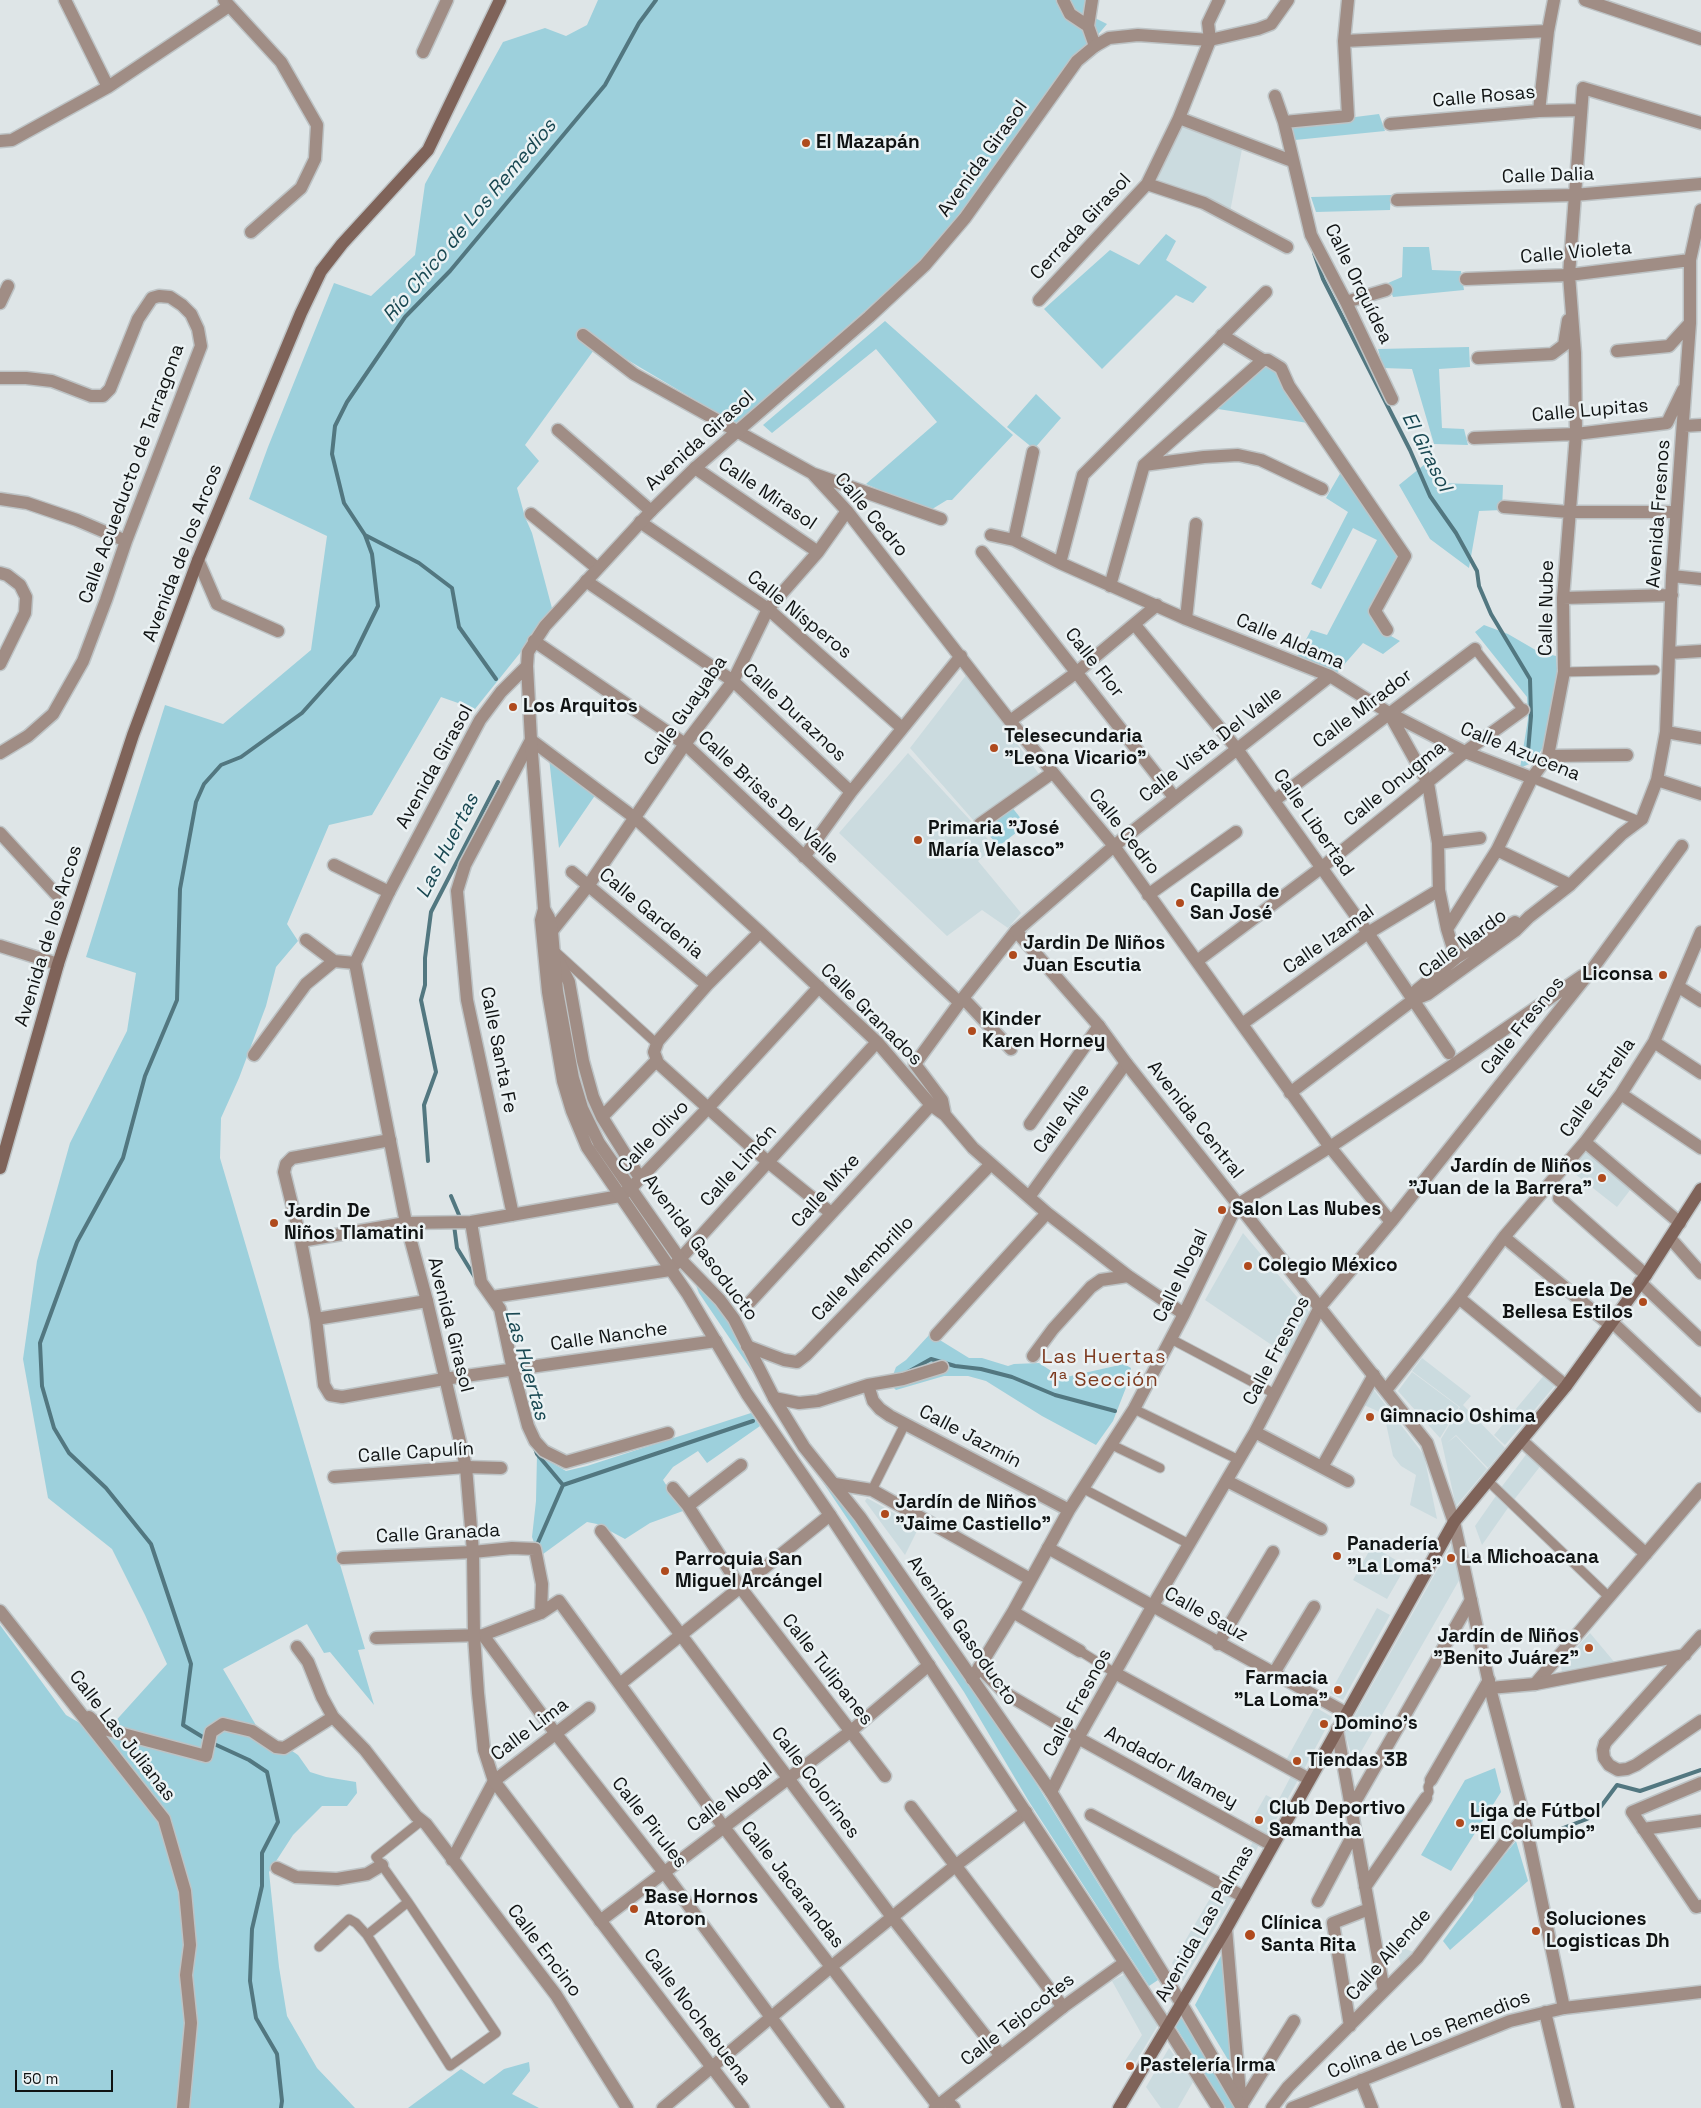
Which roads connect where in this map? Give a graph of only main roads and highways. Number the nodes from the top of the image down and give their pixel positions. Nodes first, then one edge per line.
1 (500, 0) edge
2 (0, 1168) edge
3 (1701, 1189) edge
4 (1119, 2108) edge

1 - 2 main road, Avenida de los Arcos
3 - 4 main road, Avenida Las Palmas

